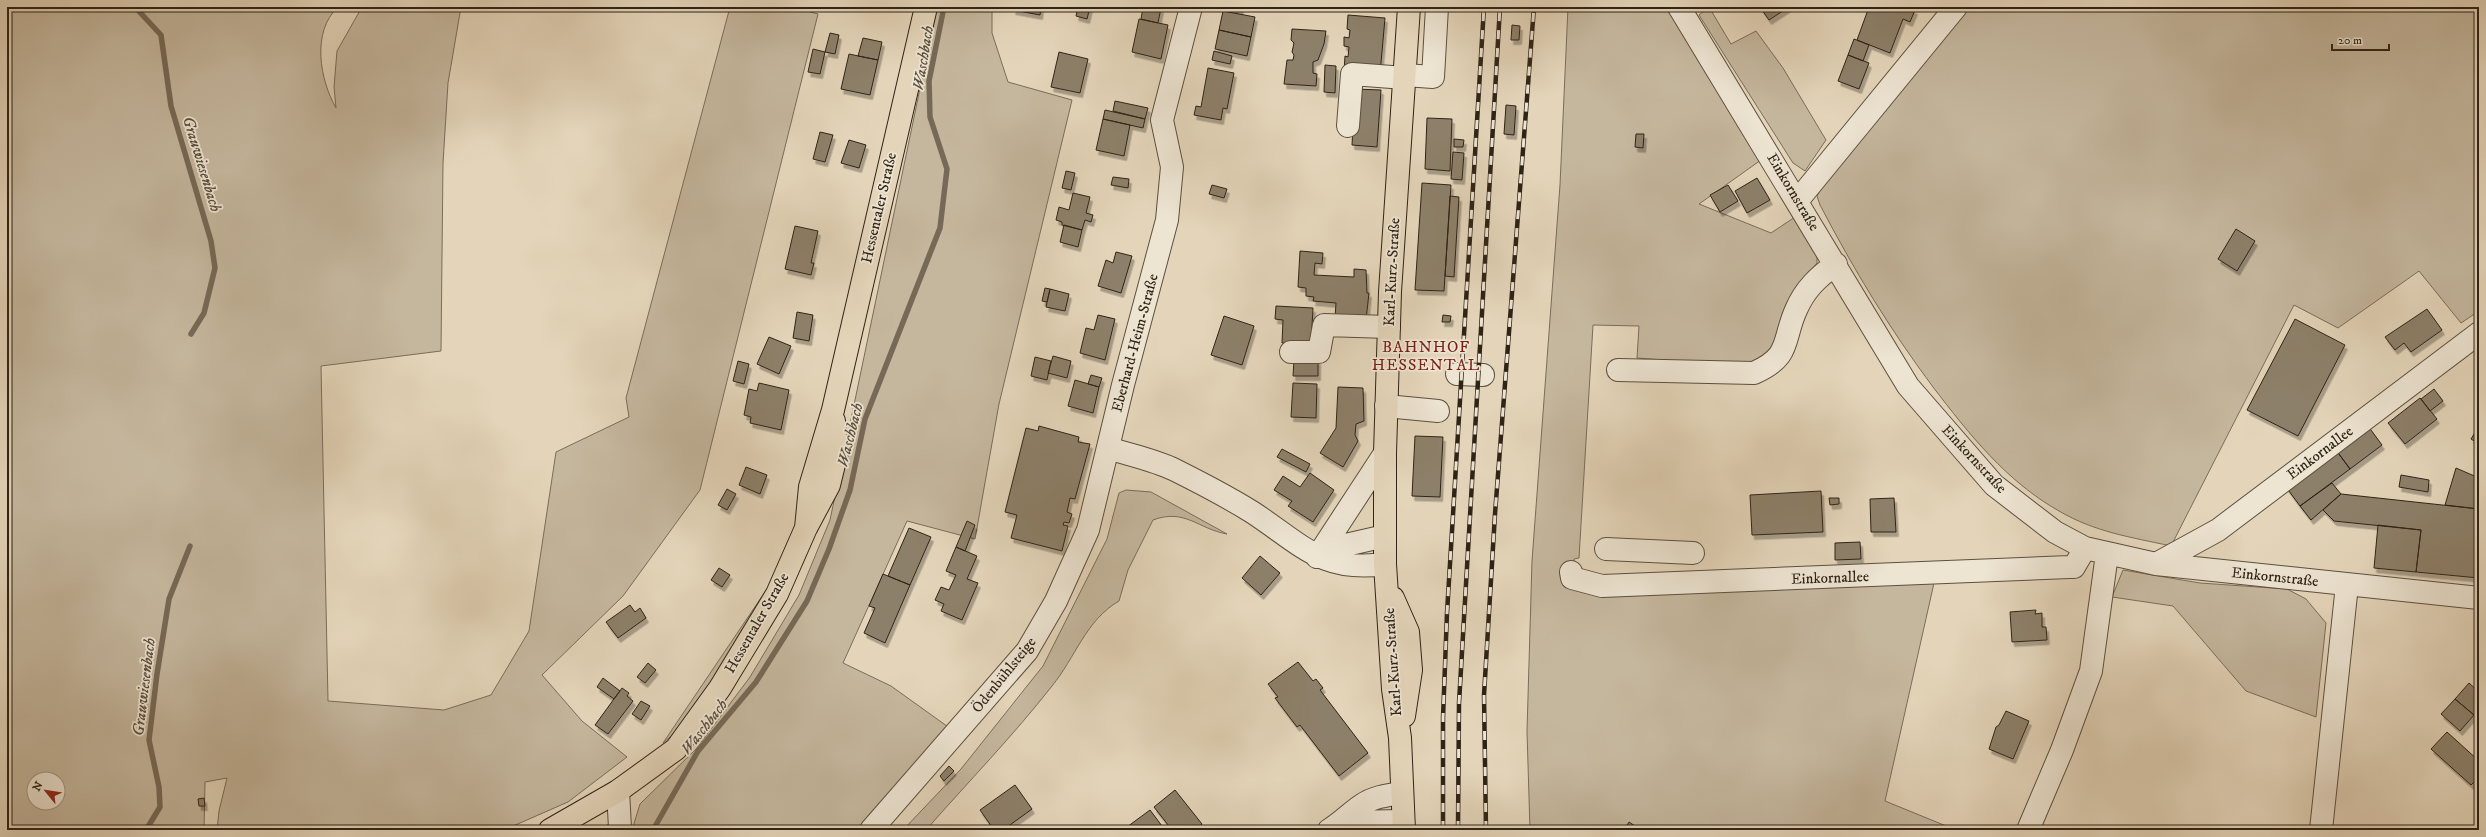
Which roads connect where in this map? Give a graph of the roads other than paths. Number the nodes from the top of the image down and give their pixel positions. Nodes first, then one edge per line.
1 (926, 7) edge
2 (1191, 7) edge
3 (1408, 7) edge
4 (1437, 7) edge
5 (1679, 7) edge
6 (1956, 7) edge
7 (1405, 77) junction
8 (1348, 126) dead end
9 (1798, 200) junction
10 (1836, 264) junction
11 (1389, 327) junction
12 (2479, 333) edge
13 (1291, 352) dead end
14 (1618, 370) dead end
15 (1458, 374) dead end
16 (1483, 375) dead end
17 (1386, 406) junction
18 (1438, 411) dead end
19 (1108, 448) junction
20 (1385, 453) junction
21 (1385, 536) junction
22 (2085, 548) junction
23 (1606, 549) dead end
24 (1693, 553) dead end
25 (2107, 554) junction
26 (1317, 557) junction
27 (1385, 564) junction
28 (2156, 564) junction
29 (1571, 572) dead end
30 (2347, 585) junction
31 (2479, 598) edge
32 (618, 791) junction
33 (1401, 793) junction
34 (1335, 826) edge
35 (1403, 826) edge
36 (550, 830) edge
37 (618, 830) edge
38 (871, 830) edge
39 (2028, 830) edge
40 (2320, 830) edge

1 - 32 main road, Hessentaler Straße
2 - 19 street, Eberhard-Heim-Straße
3 - 7 main road, Karl-Kurz-Straße
4 - 7 street
5 - 9 street, Einkornstraße
6 - 9 street
7 - 8 street
7 - 11 main road, Karl-Kurz-Straße
9 - 10 street, Einkornstraße
10 - 14 street
10 - 22 street, Einkornstraße
11 - 13 street
11 - 17 main road, Karl-Kurz-Straße
12 - 28 street, Einkornallee
15 - 16 street
17 - 18 street
17 - 20 main road, Karl-Kurz-Straße
19 - 26 street
19 - 38 street, Ödenbühlsteige
20 - 21 main road, Karl-Kurz-Straße
20 - 26 street
21 - 26 street
21 - 27 main road, Karl-Kurz-Straße
22 - 25 street, Einkornstraße
22 - 29 street, Einkornallee
23 - 24 street
25 - 28 street, Einkornstraße
25 - 39 street
26 - 27 street
27 - 33 main road, Karl-Kurz-Straße
28 - 30 street, Einkornstraße
30 - 31 street, Einkornstraße
30 - 40 street
32 - 36 main road, Hessentaler Straße
32 - 37 street
33 - 34 street, Karl-Kurz-Straße
33 - 35 main road, Karl-Kurz-Straße
34 - 35 street, Karl-Kurz-Straße

